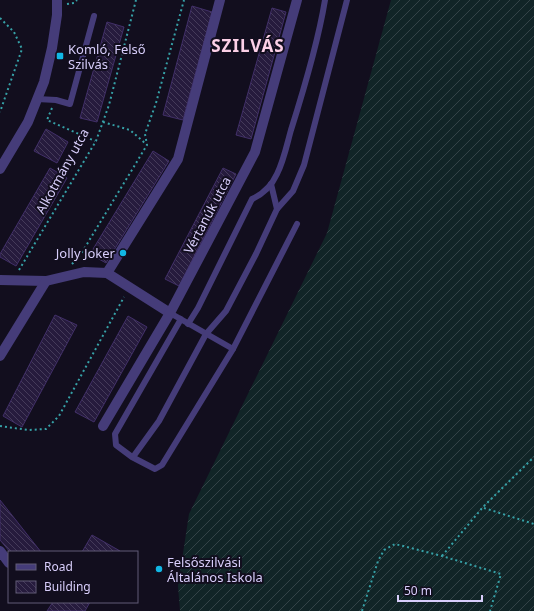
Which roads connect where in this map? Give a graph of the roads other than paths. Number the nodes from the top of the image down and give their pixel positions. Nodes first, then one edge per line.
1 (57, 0) edge
2 (220, 0) edge
3 (297, 0) edge
4 (325, 0) edge
5 (347, 0) edge
6 (94, 16) dead end
7 (37, 99) junction
8 (0, 169) edge
9 (271, 184) junction
10 (277, 209) junction
11 (297, 224) dead end
12 (106, 273) junction
13 (0, 280) edge
14 (46, 281) junction
15 (170, 313) junction
16 (181, 320) junction
17 (188, 324) junction
18 (206, 334) junction
19 (233, 349) junction
20 (0, 356) edge
21 (103, 426) dead end
22 (132, 457) junction
23 (0, 551) edge
24 (8, 562) edge

1 - 7 street
2 - 12 street
3 - 15 street, Vértanúk utca
4 - 9 lane
5 - 10 lane
6 - 7 lane
7 - 8 street
9 - 10 lane
9 - 17 lane
10 - 18 lane
11 - 19 lane
12 - 14 street
12 - 15 street
13 - 14 street
14 - 20 street
15 - 16 lane
15 - 21 street, Vértanúk utca
16 - 17 lane
16 - 22 lane
17 - 18 lane
18 - 19 lane
18 - 22 lane
19 - 22 lane
23 - 24 street

